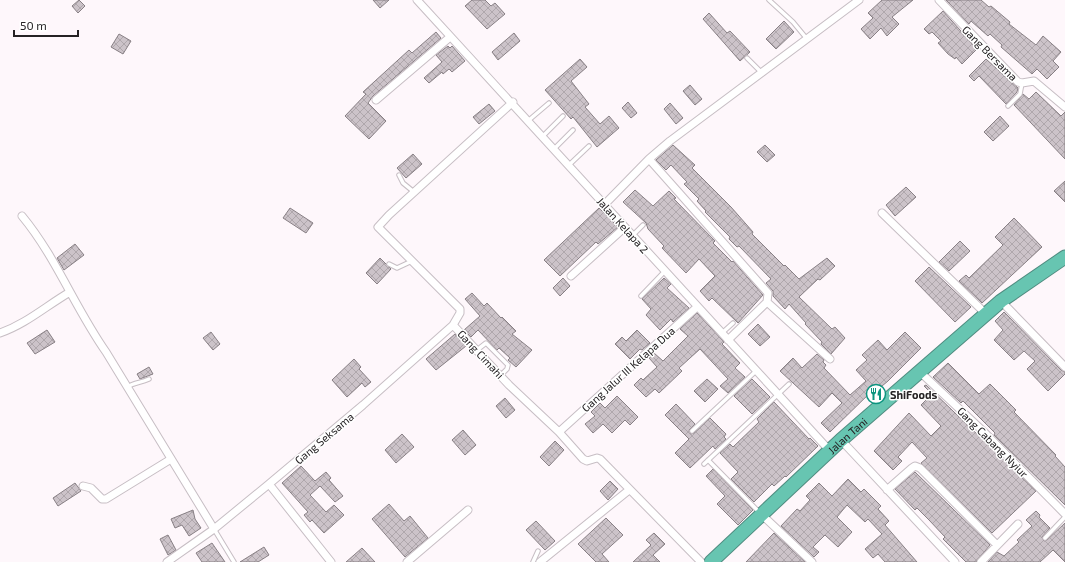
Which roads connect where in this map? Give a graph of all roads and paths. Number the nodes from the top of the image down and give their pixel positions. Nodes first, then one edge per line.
1 (417, 0) edge
2 (769, 0) edge
3 (859, 0) edge
4 (939, 0) edge
5 (450, 37) junction
6 (807, 39) junction
7 (747, 58) dead end
8 (762, 73) junction
9 (1022, 83) junction
10 (376, 100) dead end
11 (513, 102) junction
12 (549, 103) dead end
13 (1008, 106) dead end
14 (1065, 107) edge
15 (563, 116) dead end
16 (529, 120) junction
17 (573, 130) dead end
18 (543, 136) junction
19 (589, 146) dead end
20 (554, 149) junction
21 (649, 159) junction
22 (569, 165) junction
23 (399, 175) dead end
24 (414, 192) junction
25 (605, 204) junction
26 (882, 213) dead end
27 (22, 216) dead end
28 (644, 225) dead end
29 (624, 228) junction
30 (632, 236) junction
31 (1065, 257) edge
32 (412, 261) junction
33 (389, 264) dead end
34 (665, 271) junction
35 (571, 276) dead end
36 (70, 292) junction
37 (641, 296) dead end
38 (1001, 301) junction
39 (768, 302) junction
40 (697, 306) junction
41 (986, 314) junction
42 (733, 323) dead end
43 (453, 325) junction
44 (0, 333) edge
45 (722, 333) junction
46 (728, 340) junction
47 (477, 350) junction
48 (830, 358) dead end
49 (1065, 367) edge
50 (756, 371) junction
51 (920, 372) junction
52 (500, 376) junction
53 (149, 379) dead end
54 (788, 384) dead end
55 (127, 387) junction
56 (778, 394) junction
57 (692, 431) dead end
58 (559, 432) junction
59 (841, 440) junction
60 (830, 451) junction
61 (171, 459) junction
62 (708, 460) junction
63 (704, 464) dead end
64 (269, 484) junction
65 (83, 486) dead end
66 (629, 490) junction
67 (887, 490) junction
68 (468, 510) dead end
69 (761, 514) junction
70 (1065, 514) edge
71 (1065, 517) edge
72 (1018, 524) dead end
73 (214, 529) junction
74 (1045, 538) dead end
75 (997, 545) junction
76 (538, 551) dead end
77 (167, 562) edge
78 (234, 562) edge
79 (331, 562) edge
80 (407, 562) edge
81 (533, 562) edge
82 (540, 562) edge
83 (701, 562) edge
84 (711, 562) edge
85 (812, 562) edge
86 (955, 562) edge
87 (981, 562) edge

1 - 5 street, Jalan Kelapa 2
2 - 6 lane
3 - 6 street
4 - 9 street, Gang Bersama
5 - 10 street
5 - 11 street, Jalan Kelapa 2
6 - 8 street
7 - 8 lane
8 - 21 street
9 - 13 lane
9 - 14 street, Gang Bersama
11 - 16 street, Jalan Kelapa 2
11 - 24 street, Gang Cimahi
12 - 16 lane
15 - 18 lane
16 - 18 street, Jalan Kelapa 2
17 - 20 lane
18 - 20 street, Jalan Kelapa 2
19 - 22 lane
20 - 22 street, Jalan Kelapa 2
21 - 25 street
21 - 39 street
22 - 25 street, Jalan Kelapa 2
23 - 24 lane
24 - 32 street, Gang Cimahi
25 - 29 street, Jalan Kelapa 2
26 - 41 street
27 - 36 street
28 - 30 lane
29 - 30 street, Jalan Kelapa 2
29 - 35 street
30 - 34 street, Jalan Kelapa 2
31 - 38 highway, Jalan Tani
32 - 33 lane
32 - 43 street, Gang Cimahi
34 - 37 lane
34 - 40 street, Jalan Kelapa 2
36 - 44 street
36 - 55 street
38 - 41 highway, Jalan Tani
38 - 49 street
39 - 46 street
39 - 48 street
40 - 45 street, Jalan Kelapa 2
40 - 58 street, Gang Jalur III Kelapa Dua
41 - 51 highway, Jalan Tani
42 - 45 lane
43 - 47 street, Gang Cimahi
43 - 64 street, Gang Seksama
45 - 46 street, Jalan Kelapa 2
46 - 50 street, Jalan Kelapa 2
47 - 52 street, Gang Cimahi
47 - 52 lane
50 - 56 street, Jalan Kelapa 2
50 - 57 lane
51 - 59 highway, Jalan Tani
51 - 70 street, Gang Cabang Nyiur
52 - 58 street, Gang Cimahi
53 - 55 lane
54 - 56 lane
55 - 61 street
56 - 60 street, Jalan Kelapa 2
56 - 62 lane
58 - 66 street, Gang Cimahi
59 - 60 highway, Jalan Tani
59 - 67 street
60 - 69 highway, Jalan Tani
61 - 65 street
61 - 73 street
62 - 63 lane
62 - 69 lane
64 - 73 street, Gang Seksama
64 - 79 street
66 - 82 street
66 - 83 street, Gang Cimahi
67 - 75 street
67 - 86 street
68 - 80 street
69 - 84 highway, Jalan Tani
69 - 85 street
71 - 74 lane
72 - 75 street
73 - 77 street, Gang Seksama
73 - 78 lane
75 - 87 street
76 - 81 lane

